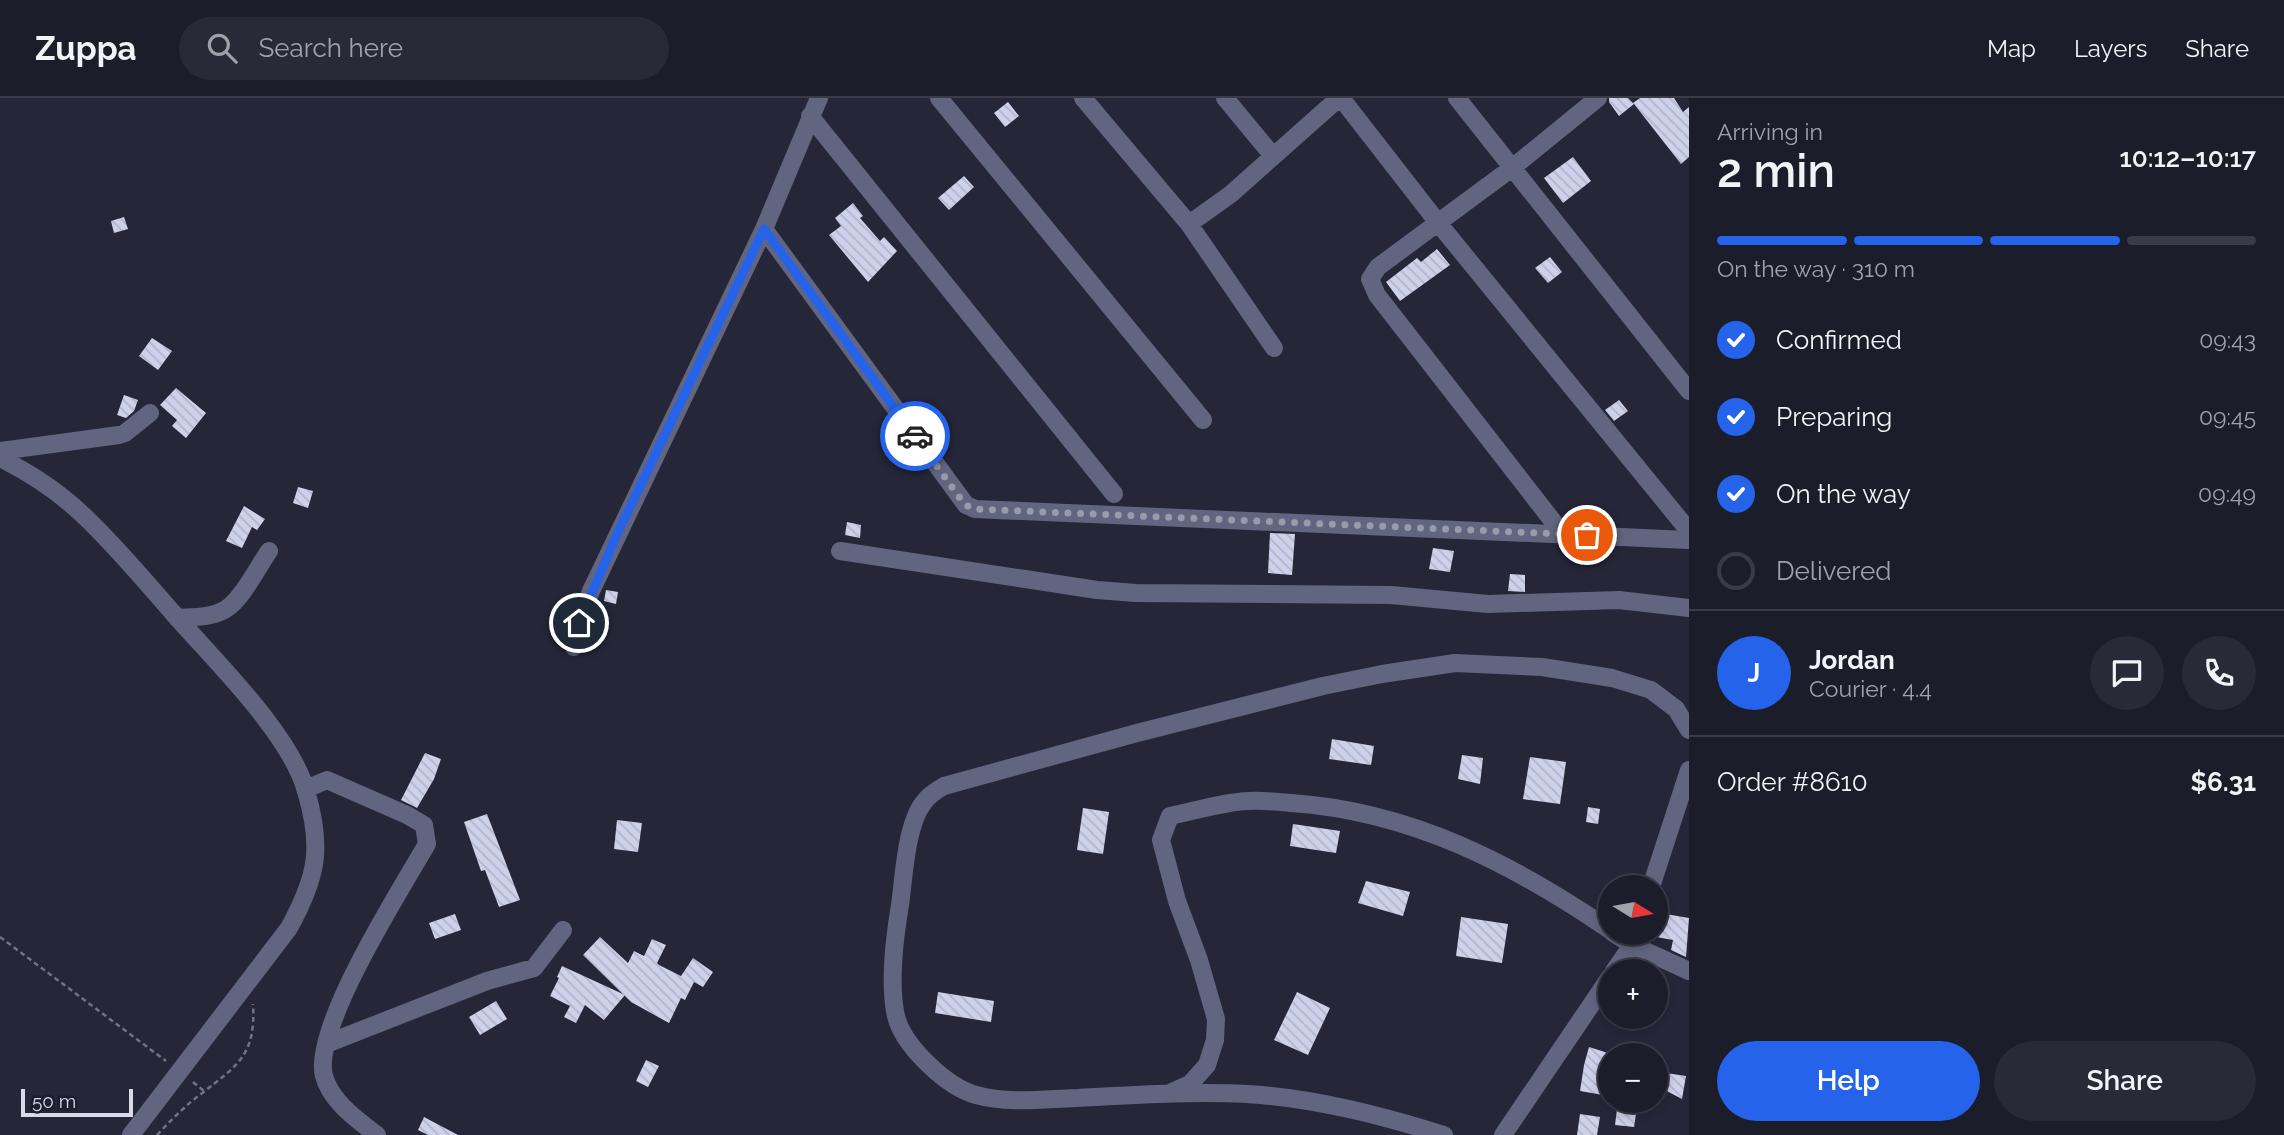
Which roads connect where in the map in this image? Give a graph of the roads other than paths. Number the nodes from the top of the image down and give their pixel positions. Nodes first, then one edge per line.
1 (819, 98) edge
2 (939, 98) edge
3 (1083, 98) edge
4 (1225, 98) edge
5 (1340, 98) edge
6 (1457, 98) edge
7 (1588, 101) edge
8 (810, 116) junction
9 (1273, 156) junction
10 (1512, 168) junction
11 (1189, 224) junction
12 (1439, 224) junction
13 (764, 229) junction
14 (1274, 348) dead end
15 (1689, 391) edge
16 (150, 412) dead end
17 (1203, 420) dead end
18 (0, 451) edge
19 (0, 458) edge
20 (1114, 494) dead end
21 (1689, 531) edge
22 (1562, 533) junction
23 (1689, 540) edge
24 (269, 551) dead end
25 (840, 551) dead end
26 (1689, 608) edge
27 (177, 618) junction
28 (574, 648) dead end
29 (1689, 730) edge
30 (1689, 770) edge
31 (306, 789) junction
32 (1655, 875) edge
33 (1598, 923) edge
34 (563, 930) dead end
35 (1644, 945) edge
36 (1689, 971) edge
37 (1598, 995) edge
38 (326, 1044) junction
39 (1167, 1094) junction
40 (131, 1135) edge
41 (377, 1135) edge
42 (1444, 1135) edge
43 (1503, 1135) edge

1 - 8 street
2 - 17 street
3 - 11 street
4 - 9 street
5 - 9 street
5 - 12 street
6 - 10 street
7 - 10 street
8 - 13 street
8 - 20 street
9 - 11 street
10 - 12 street
10 - 15 street
11 - 14 street
12 - 21 street
12 - 22 street
13 - 22 street
13 - 28 street
16 - 18 street
19 - 27 street
22 - 23 street
24 - 27 street
25 - 26 street
27 - 31 street
29 - 39 street
30 - 32 street
31 - 38 street
31 - 40 street
33 - 39 street
34 - 38 street
35 - 36 street
37 - 43 street
38 - 41 street
39 - 42 street

